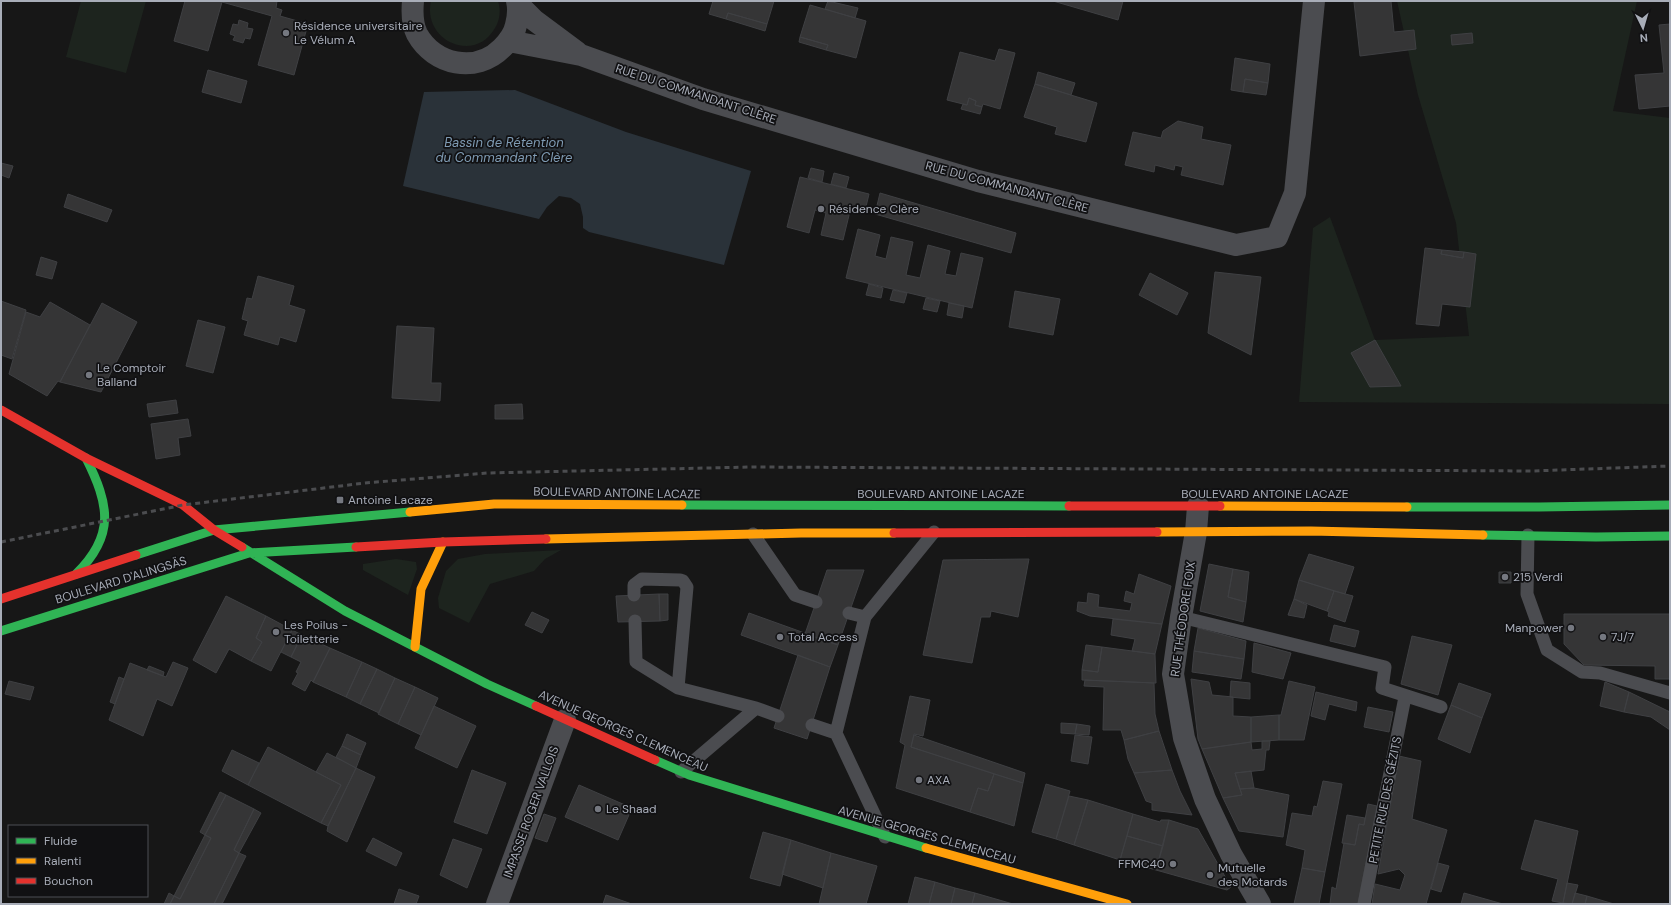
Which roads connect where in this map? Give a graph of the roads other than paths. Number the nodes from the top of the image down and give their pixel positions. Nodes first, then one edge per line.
1 (1310, 2) edge
2 (518, 3) edge
3 (410, 6) edge
4 (510, 41) junction
5 (581, 55) junction
6 (1, 410) edge
7 (86, 458) junction
8 (1670, 505) edge
9 (1198, 506) junction
10 (214, 530) junction
11 (934, 532) junction
12 (1196, 532) junction
13 (753, 534) junction
14 (1528, 535) junction
15 (1670, 536) edge
16 (443, 542) junction
17 (249, 553) junction
18 (76, 574) junction
19 (634, 595) dead end
20 (1, 599) edge
21 (816, 602) dead end
22 (849, 613) dead end
23 (864, 617) junction
24 (1181, 617) junction
25 (635, 621) dead end
26 (1, 631) edge
27 (415, 646) junction
28 (678, 688) junction
29 (1670, 692) edge
30 (1405, 696) junction
31 (756, 708) junction
32 (1441, 708) dead end
33 (778, 716) dead end
34 (565, 720) junction
35 (812, 725) dead end
36 (836, 733) junction
37 (681, 772) junction
38 (885, 837) junction
39 (497, 904) edge
40 (1127, 904) edge
41 (1260, 904) edge
42 (1364, 904) edge

1 - 5 street, RUE DU COMMANDANT CLÈRE
2 - 4 street
2 - 5 street
3 - 4 street
4 - 5 street, RUE DU COMMANDANT CLÈRE
6 - 7 main road, AVENUE GEORGES CLEMENCEAU
7 - 10 main road, AVENUE GEORGES CLEMENCEAU
7 - 18 main road
8 - 9 main road, BOULEVARD ANTOINE LACAZE
9 - 10 main road, BOULEVARD ANTOINE LACAZE
9 - 12 street, RUE THÉODORE FOIX
10 - 17 main road, AVENUE GEORGES CLEMENCEAU
10 - 18 main road, BOULEVARD D'ALINGSÄS
11 - 12 main road
11 - 13 main road
11 - 23 lane
12 - 14 main road
12 - 24 street, RUE THÉODORE FOIX
13 - 16 main road
13 - 21 lane
14 - 15 main road
14 - 29 lane
16 - 17 main road
16 - 27 main road
17 - 26 main road, BOULEVARD D'ALINGSÄS
17 - 27 main road, AVENUE GEORGES CLEMENCEAU
18 - 20 main road, BOULEVARD D'ALINGSÄS
19 - 28 lane
22 - 23 lane
23 - 36 lane
24 - 30 lane
24 - 41 street, RUE THÉODORE FOIX
25 - 28 lane
27 - 34 main road, AVENUE GEORGES CLEMENCEAU
28 - 31 lane
30 - 32 lane
30 - 42 lane, PETITE RUE DES GÉZITS
31 - 33 lane
31 - 37 lane
34 - 37 main road, AVENUE GEORGES CLEMENCEAU
34 - 39 street, IMPASSE ROGER VALLOIS
35 - 36 lane
36 - 38 lane
37 - 38 main road, AVENUE GEORGES CLEMENCEAU
38 - 40 main road, AVENUE GEORGES CLEMENCEAU

